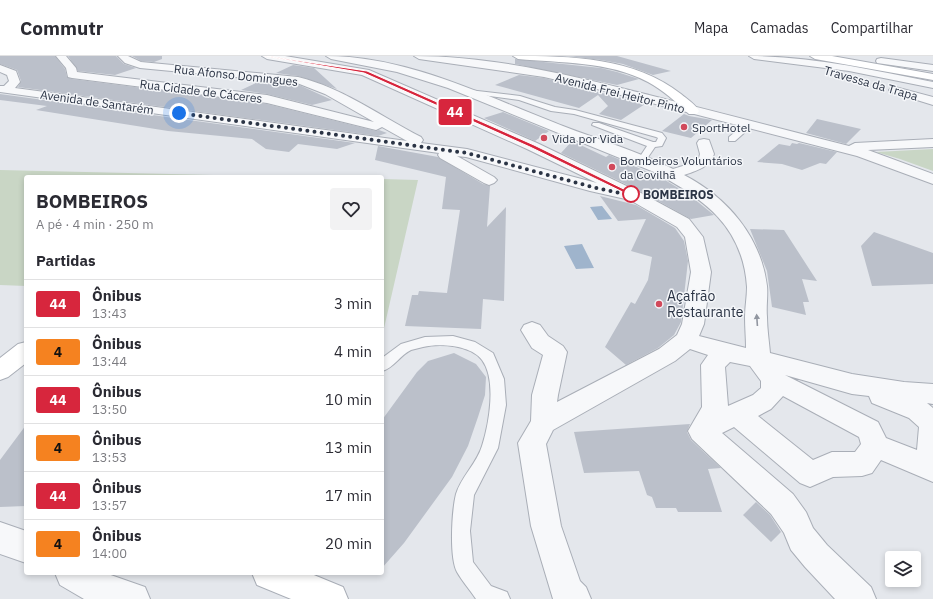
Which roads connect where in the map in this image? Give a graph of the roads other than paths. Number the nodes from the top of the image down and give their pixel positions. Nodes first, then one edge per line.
1 (61, 56) edge
2 (124, 56) edge
3 (267, 56) edge
4 (331, 56) edge
5 (420, 56) edge
6 (518, 56) edge
7 (754, 56) edge
8 (815, 56) edge
9 (846, 56) edge
10 (901, 56) edge
11 (450, 58) edge
12 (786, 59) junction
13 (933, 63) edge
14 (0, 68) edge
15 (933, 68) edge
16 (933, 77) edge
17 (933, 85) edge
18 (3, 89) edge
19 (469, 92) junction
20 (933, 101) edge
21 (554, 109) junction
22 (693, 111) junction
23 (749, 125) junction
24 (397, 130) junction
25 (732, 139) dead end
26 (704, 143) dead end
27 (933, 143) edge
28 (652, 145) junction
29 (432, 147) junction
30 (842, 148) junction
31 (641, 161) junction
32 (671, 175) junction
33 (933, 179) edge
34 (489, 180) dead end
35 (635, 196) junction
36 (532, 330) dead end
37 (686, 340) junction
38 (24, 352) edge
39 (724, 352) junction
40 (758, 359) junction
41 (384, 364) edge
42 (0, 371) edge
43 (773, 380) junction
44 (852, 384) junction
45 (933, 394) edge
46 (737, 414) junction
47 (544, 422) junction
48 (701, 431) junction
49 (876, 446) junction
50 (931, 468) edge
51 (0, 538) edge
52 (24, 546) edge
53 (75, 575) edge
54 (273, 575) edge
55 (133, 599) edge
56 (331, 599) edge
57 (500, 599) edge
58 (574, 599) edge
59 (859, 599) edge

1 - 24 street, Rua Cidade de Cáceres
2 - 24 street, Rua Afonso Domingues
3 - 35 street
4 - 19 street
5 - 11 street, Avenida Frei Heitor Pinto
6 - 22 street
7 - 12 street
8 - 16 street
9 - 15 street
10 - 13 street
11 - 22 street, Avenida Frei Heitor Pinto
12 - 17 street
12 - 20 street, Travessa da Trapa
14 - 18 street
18 - 29 street, Avenida de Santarém
19 - 21 lane
19 - 31 street
21 - 28 lane
21 - 28 lane
22 - 23 street, Avenida Frei Heitor Pinto
23 - 25 lane
23 - 30 street, Avenida Frei Heitor Pinto
24 - 29 street, Rua Afonso Domingues
26 - 32 street
27 - 30 street
28 - 31 lane
29 - 34 street, Avenida de Santarém
29 - 35 street, Avenida de Santarém
30 - 33 street, Avenida Frei Heitor Pinto
31 - 32 street
40 -> 32 street
35 - 37 street
36 - 47 street
37 - 39 street
37 - 47 street
38 - 42 street
39 - 40 street
39 - 48 street
40 - 43 street
40 - 44 street
41 - 57 lane
43 - 46 street
43 - 49 street
44 - 45 street
44 - 50 street
46 - 48 street
46 - 49 street
47 - 58 street
48 - 59 street
49 - 50 street
51 - 52 street
53 - 55 street
54 - 56 street

